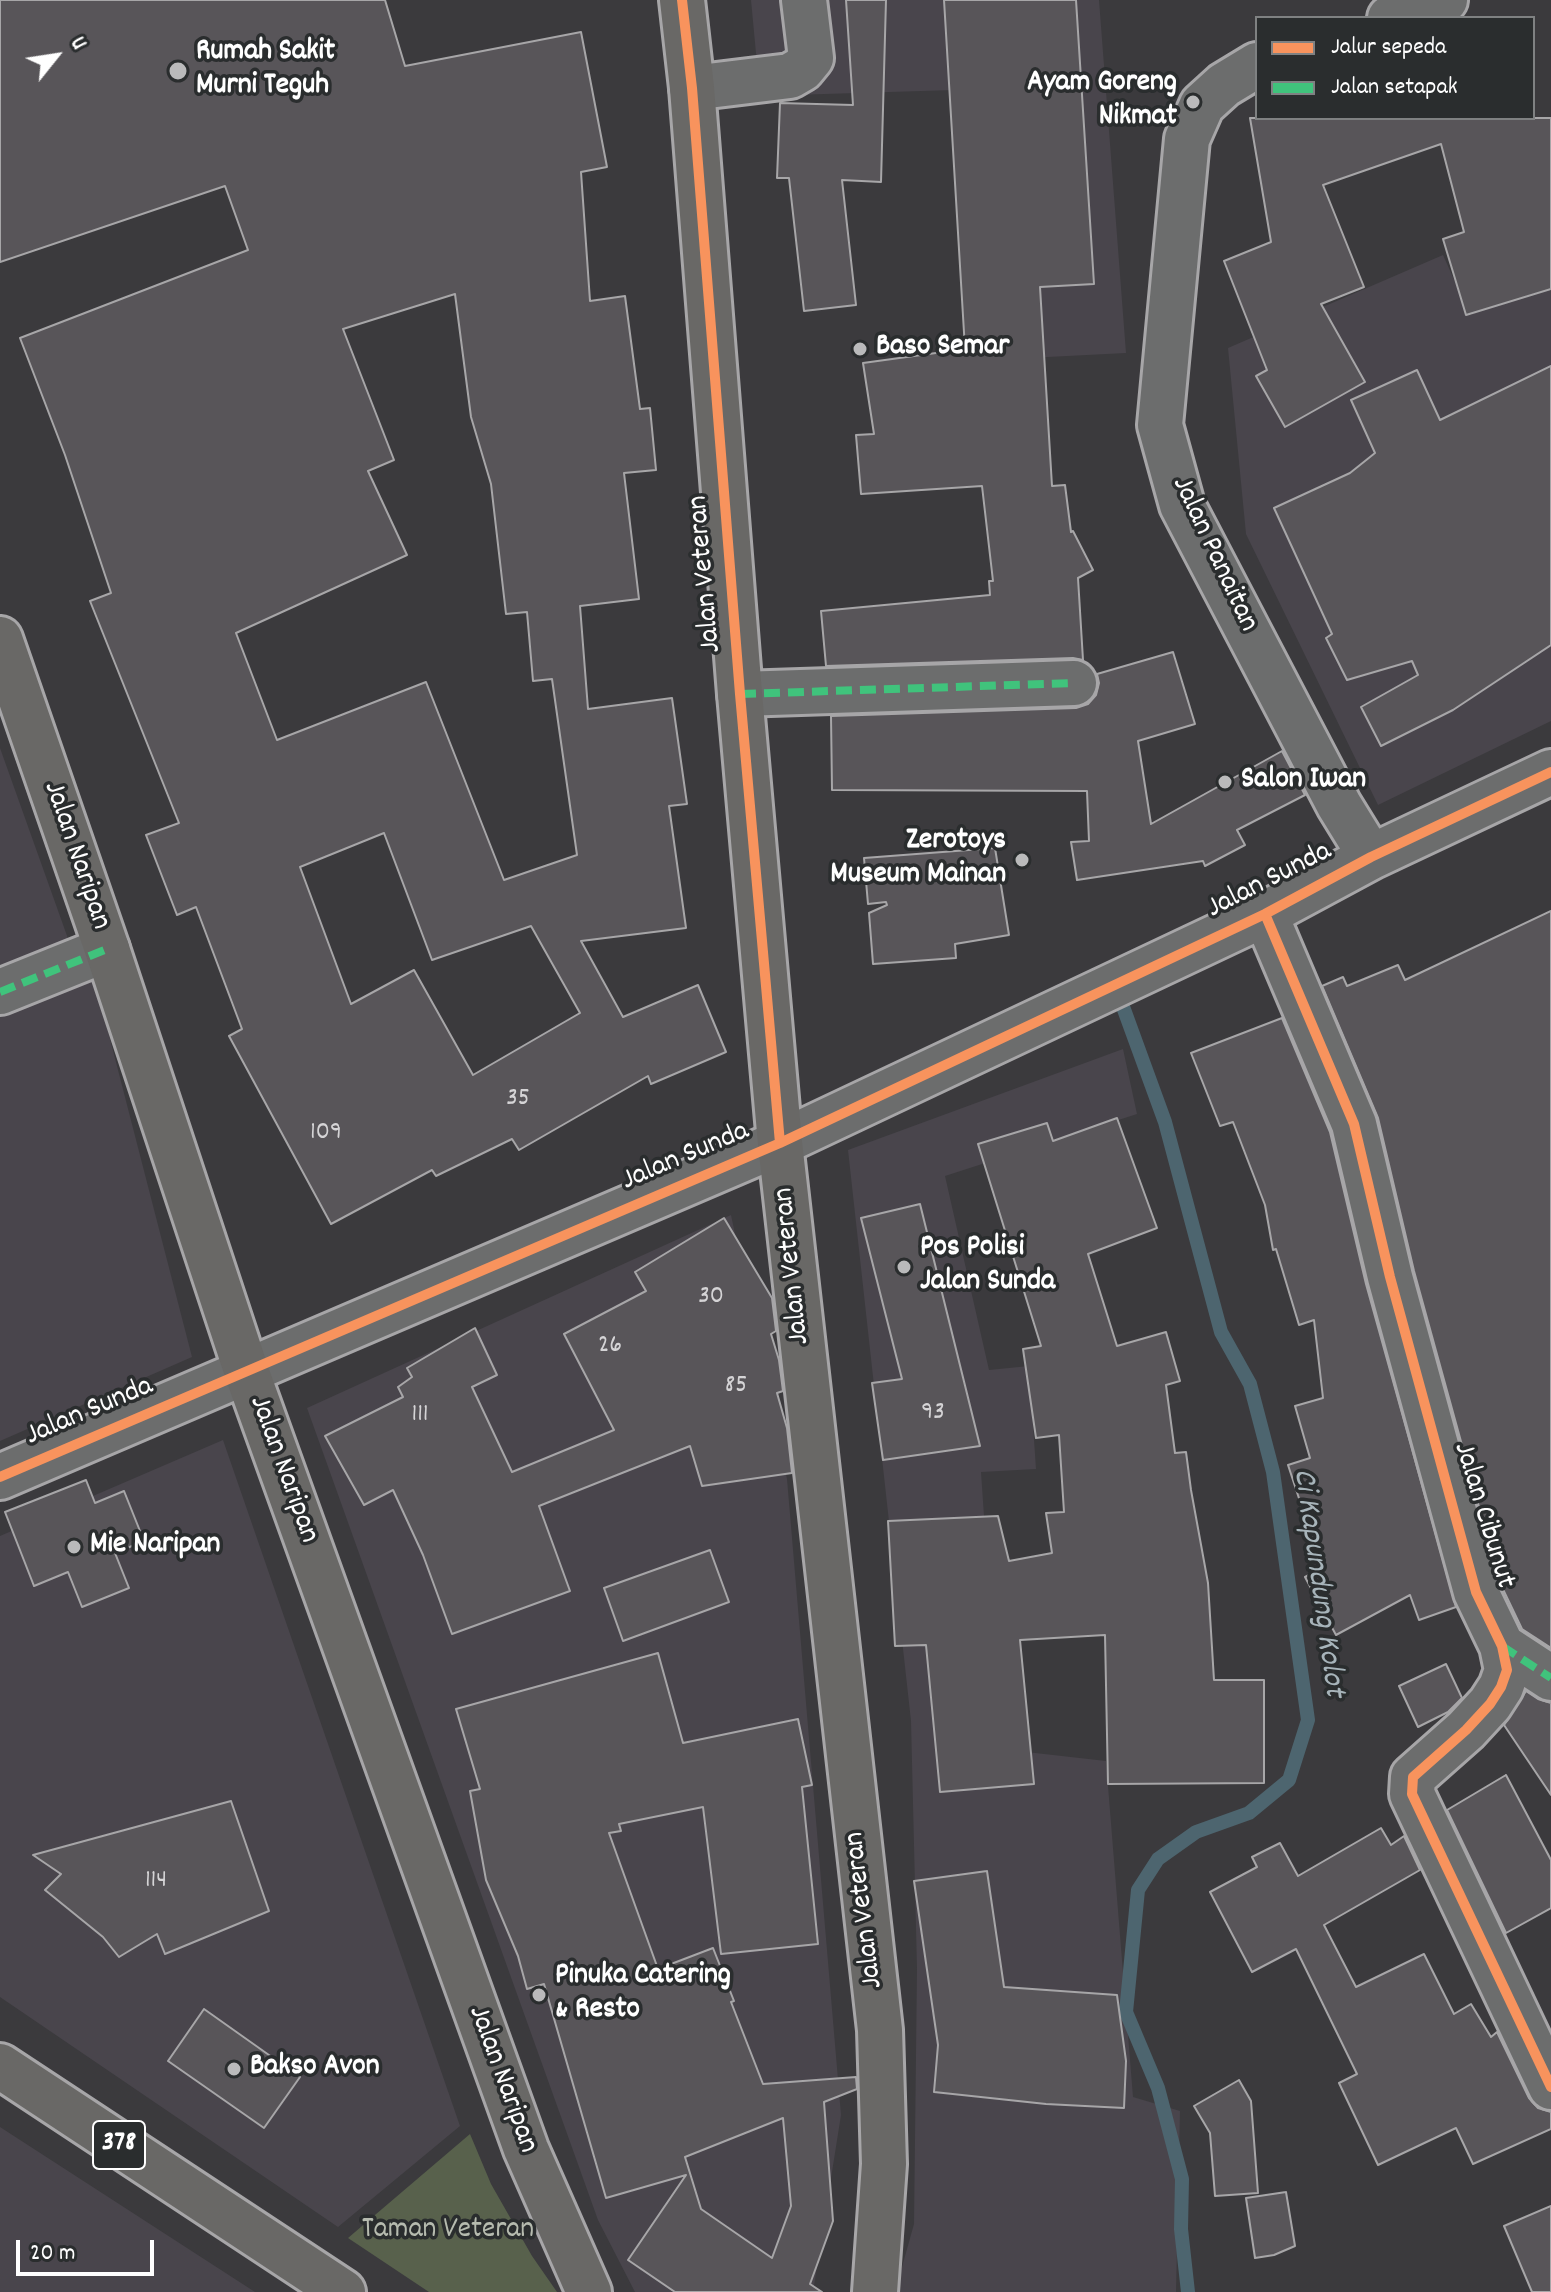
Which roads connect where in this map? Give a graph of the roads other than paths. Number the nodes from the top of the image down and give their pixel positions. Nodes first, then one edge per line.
1 (682, 0) edge
2 (804, 0) edge
3 (1445, 0) edge
4 (1396, 16) edge
5 (1255, 66) edge
6 (692, 88) junction
7 (0, 639) edge
8 (1074, 683) dead end
9 (740, 694) junction
10 (1551, 772) edge
11 (1371, 857) junction
12 (1265, 914) junction
13 (107, 949) junction
14 (0, 992) edge
15 (780, 1143) junction
16 (247, 1373) junction
17 (0, 1477) edge
18 (1502, 1646) junction
19 (1551, 1678) edge
20 (0, 2066) edge
21 (1551, 2087) edge
22 (343, 2292) edge
23 (589, 2292) edge
24 (875, 2292) edge

1 - 6 main road, Jalan Veteran
2 - 6 street
3 - 4 street
5 - 11 street, Jalan Panaitan
6 - 9 main road, Jalan Veteran
7 - 13 main road, Jalan Naripan
8 - 9 street
9 - 15 main road, Jalan Veteran
10 - 11 street, Jalan Sunda
11 - 12 street, Jalan Sunda
12 - 15 street, Jalan Sunda
12 - 18 street, Jalan Cibunut
13 - 14 street
13 - 16 main road, Jalan Naripan
15 - 16 street, Jalan Sunda
15 - 24 main road, Jalan Veteran
16 - 17 street, Jalan Sunda
16 - 23 main road, Jalan Naripan
18 - 19 street
18 - 21 street, Jalan Cibunut
20 - 22 main road, 378

